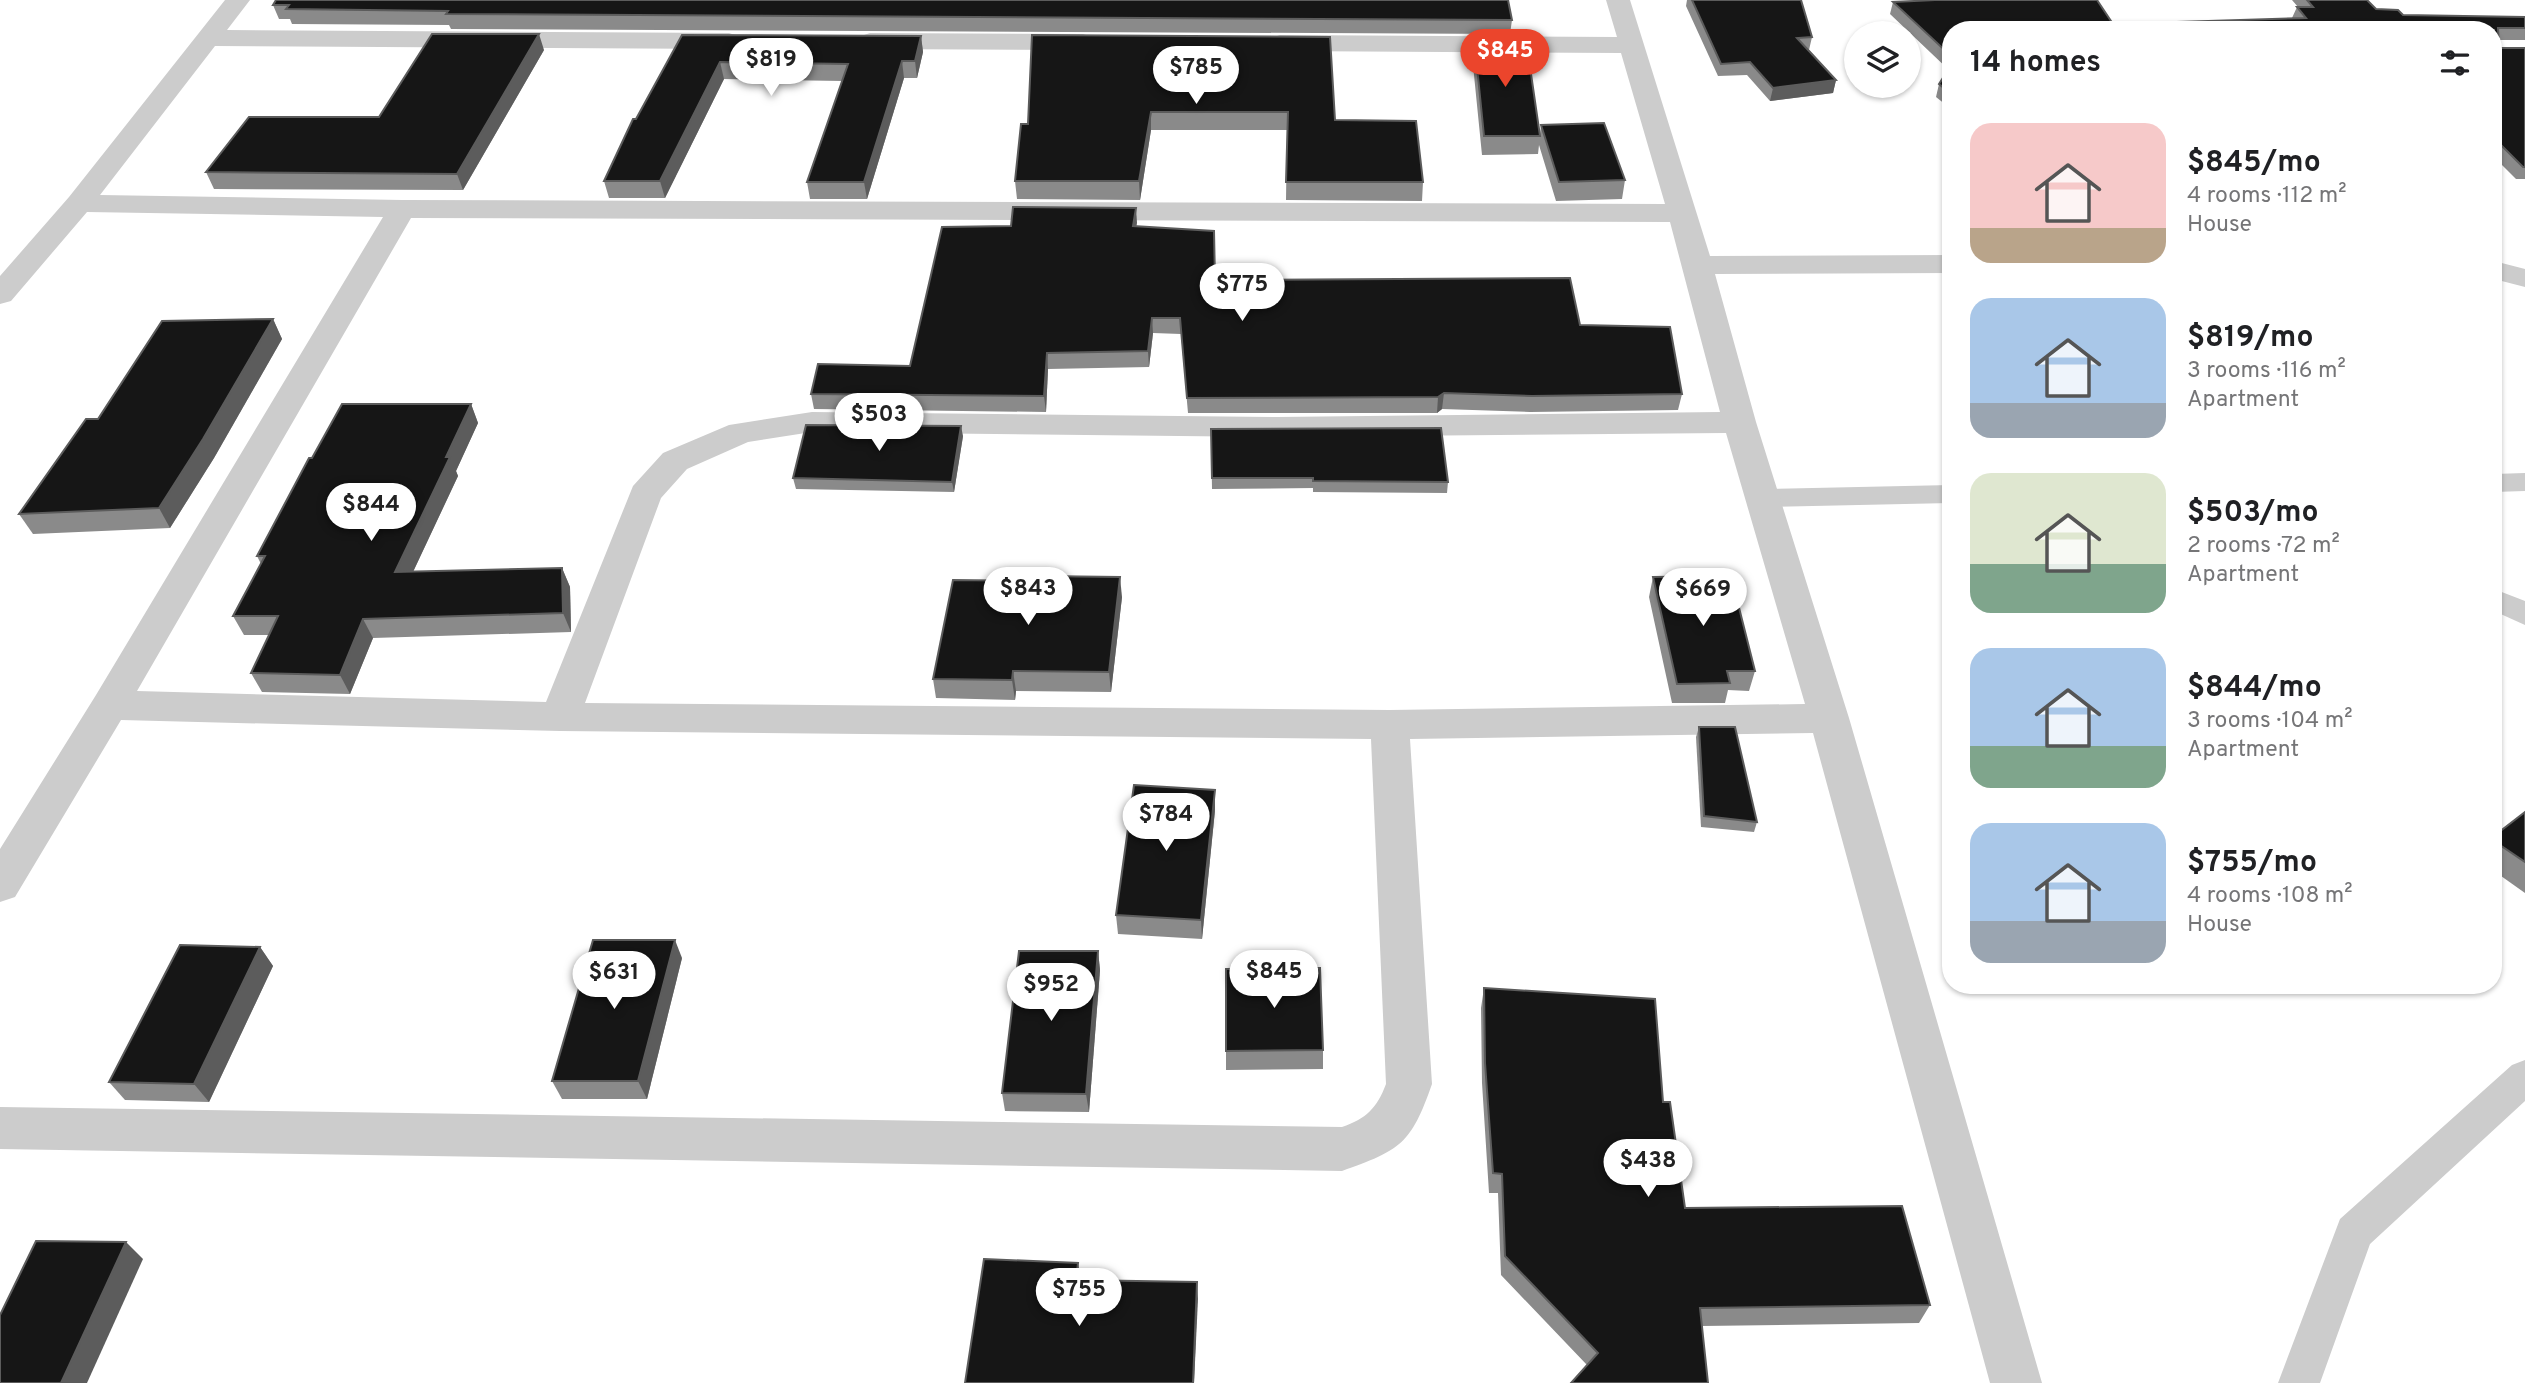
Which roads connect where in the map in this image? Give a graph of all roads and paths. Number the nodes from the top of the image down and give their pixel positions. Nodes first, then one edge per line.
1 (238, 0) edge
2 (1618, 0) edge
3 (206, 38) junction
4 (751, 41) edge
5 (849, 41) edge
6 (1100, 43) edge
7 (1254, 43) edge
8 (1631, 45) junction
9 (79, 203) junction
10 (402, 209) junction
11 (1682, 212) junction
12 (1942, 264) edge
13 (1698, 265) junction
14 (2502, 272) edge
15 (2525, 278) edge
16 (0, 295) edge
17 (1739, 422) junction
18 (2525, 482) edge
19 (2502, 483) edge
20 (1942, 494) edge
21 (1763, 498) junction
22 (2502, 603) edge
23 (2525, 614) edge
24 (110, 705) junction
25 (560, 717) junction
26 (1829, 718) junction
27 (1390, 725) junction
28 (0, 884) edge
29 (2525, 1077) edge
30 (0, 1128) edge
31 (2016, 1383) edge
32 (2299, 1383) edge

1 - 3 street
2 - 8 street
3 - 4 street
3 - 9 street
5 - 6 street
7 - 8 street
8 - 11 street
9 - 10 street
9 - 16 street
10 - 11 street
10 - 24 street
11 - 13 street
12 - 13 street
13 - 17 street
14 - 15 street
17 - 21 street
17 - 25 street
18 - 19 lane
20 - 21 lane
21 - 26 street
22 - 23 lane
24 - 25 street
24 - 28 street
25 - 27 street
26 - 27 street
26 - 31 street
27 - 30 street
29 - 32 lane

